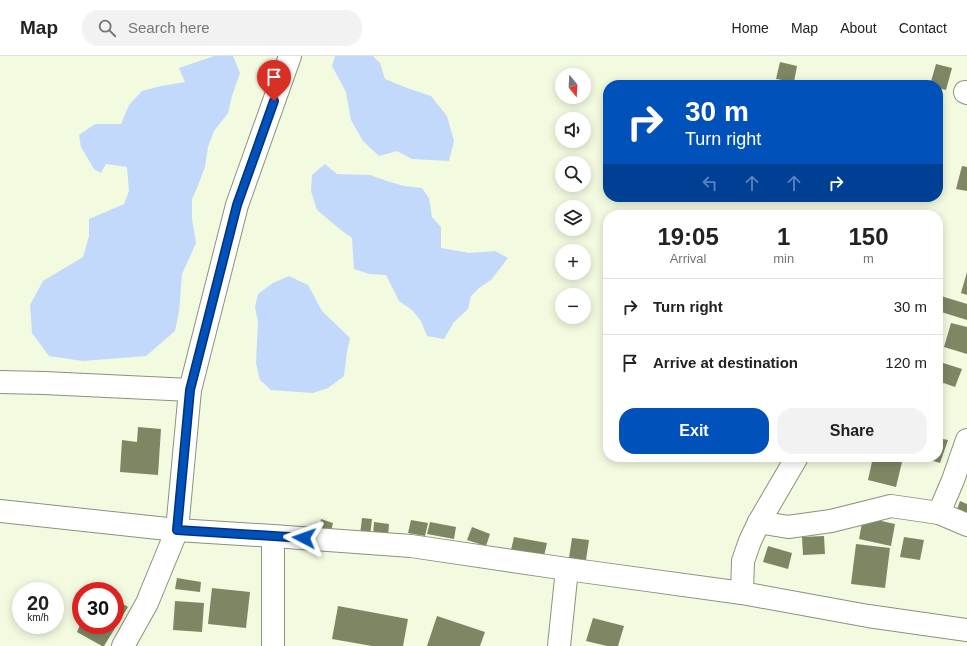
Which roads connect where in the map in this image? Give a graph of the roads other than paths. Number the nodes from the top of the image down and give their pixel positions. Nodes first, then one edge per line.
1 (290, 56) edge
2 (0, 382) edge
3 (190, 390) junction
4 (967, 440) edge
5 (795, 462) edge
6 (0, 511) edge
7 (939, 513) junction
8 (759, 522) junction
9 (967, 525) edge
10 (177, 530) junction
11 (273, 536) junction
12 (567, 569) junction
13 (742, 593) junction
14 (967, 630) edge
15 (123, 646) edge
16 (272, 646) edge
17 (558, 646) edge

1 - 3 street
2 - 3 street
3 - 10 street
4 - 7 street
5 - 8 street
6 - 10 street
7 - 8 street
7 - 9 street
8 - 13 street
10 - 11 street
10 - 15 street
11 - 12 street
11 - 16 street
12 - 13 street
12 - 17 street
13 - 14 street

